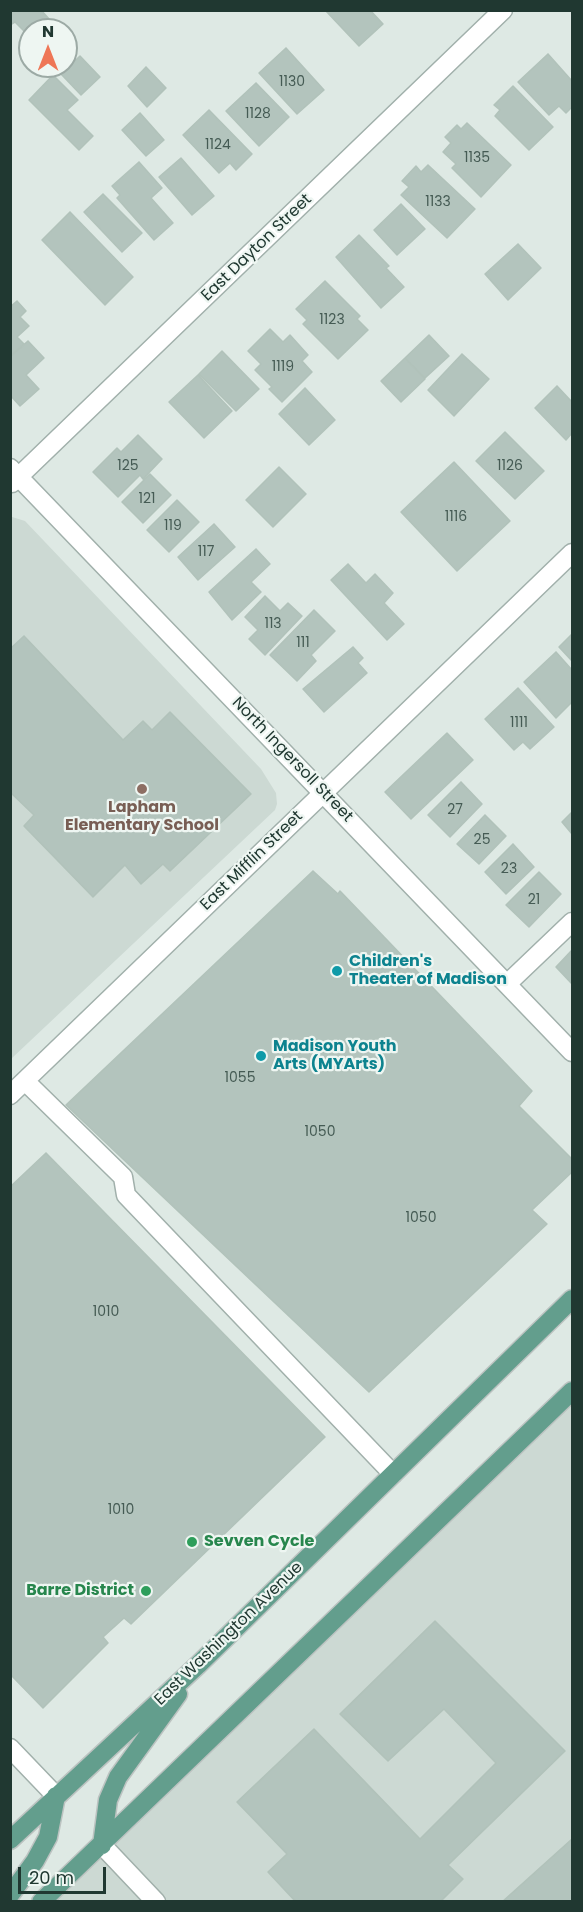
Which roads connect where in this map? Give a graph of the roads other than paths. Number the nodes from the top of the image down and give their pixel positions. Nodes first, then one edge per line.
1 (503, 10) edge
2 (13, 476) edge
3 (573, 553) edge
4 (323, 792) junction
5 (573, 922) edge
6 (507, 984) junction
7 (573, 1052) edge
8 (25, 1081) junction
9 (10, 1095) edge
10 (573, 1299) edge
11 (573, 1391) edge
12 (393, 1474) junction
13 (198, 1665) junction
14 (10, 1748) edge
15 (56, 1796) junction
16 (10, 1840) edge
17 (102, 1845) junction
18 (10, 1895) edge
19 (41, 1902) edge
20 (156, 1902) edge

1 - 2 street, East Dayton Street
2 - 4 street, North Ingersoll Street
3 - 4 street, East Mifflin Street
4 - 6 street, North Ingersoll Street
4 - 8 street, East Mifflin Street
5 - 6 street
6 - 7 street, North Ingersoll Street
8 - 9 street, East Mifflin Street
8 - 12 street
10 - 12 main road, East Washington Avenue
11 - 17 main road
12 - 13 main road, East Washington Avenue
13 - 15 main road, East Washington Avenue
13 - 17 main road
14 - 15 street
15 - 16 main road, East Washington Avenue
15 - 18 main road
17 - 19 main road
17 - 20 street

